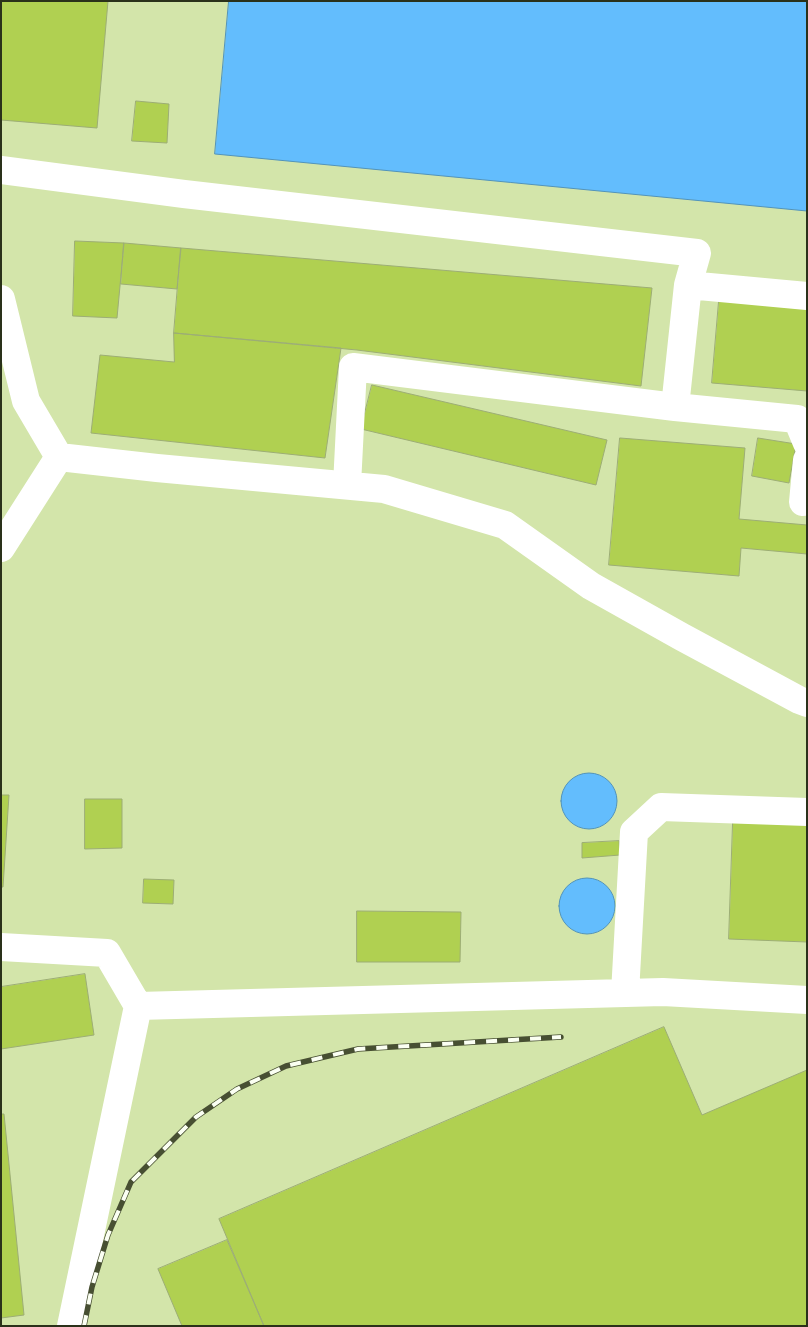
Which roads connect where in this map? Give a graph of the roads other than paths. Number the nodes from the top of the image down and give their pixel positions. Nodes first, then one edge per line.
1 (1, 170) edge
2 (688, 285) junction
3 (807, 296) edge
4 (1, 299) edge
5 (675, 407) junction
6 (807, 443) edge
7 (59, 456) junction
8 (807, 460) edge
9 (346, 485) junction
10 (802, 502) dead end
11 (1, 548) edge
12 (807, 703) edge
13 (807, 812) edge
14 (1, 947) edge
15 (625, 993) junction
16 (807, 1000) edge
17 (138, 1006) junction
18 (71, 1326) edge

1 - 2 lane
2 - 3 lane
2 - 5 lane
4 - 7 lane
5 - 6 lane
5 - 9 lane
7 - 9 lane
7 - 11 lane
8 - 10 lane
9 - 12 lane
13 - 15 lane
14 - 17 lane
15 - 16 lane
15 - 17 lane
17 - 18 lane

